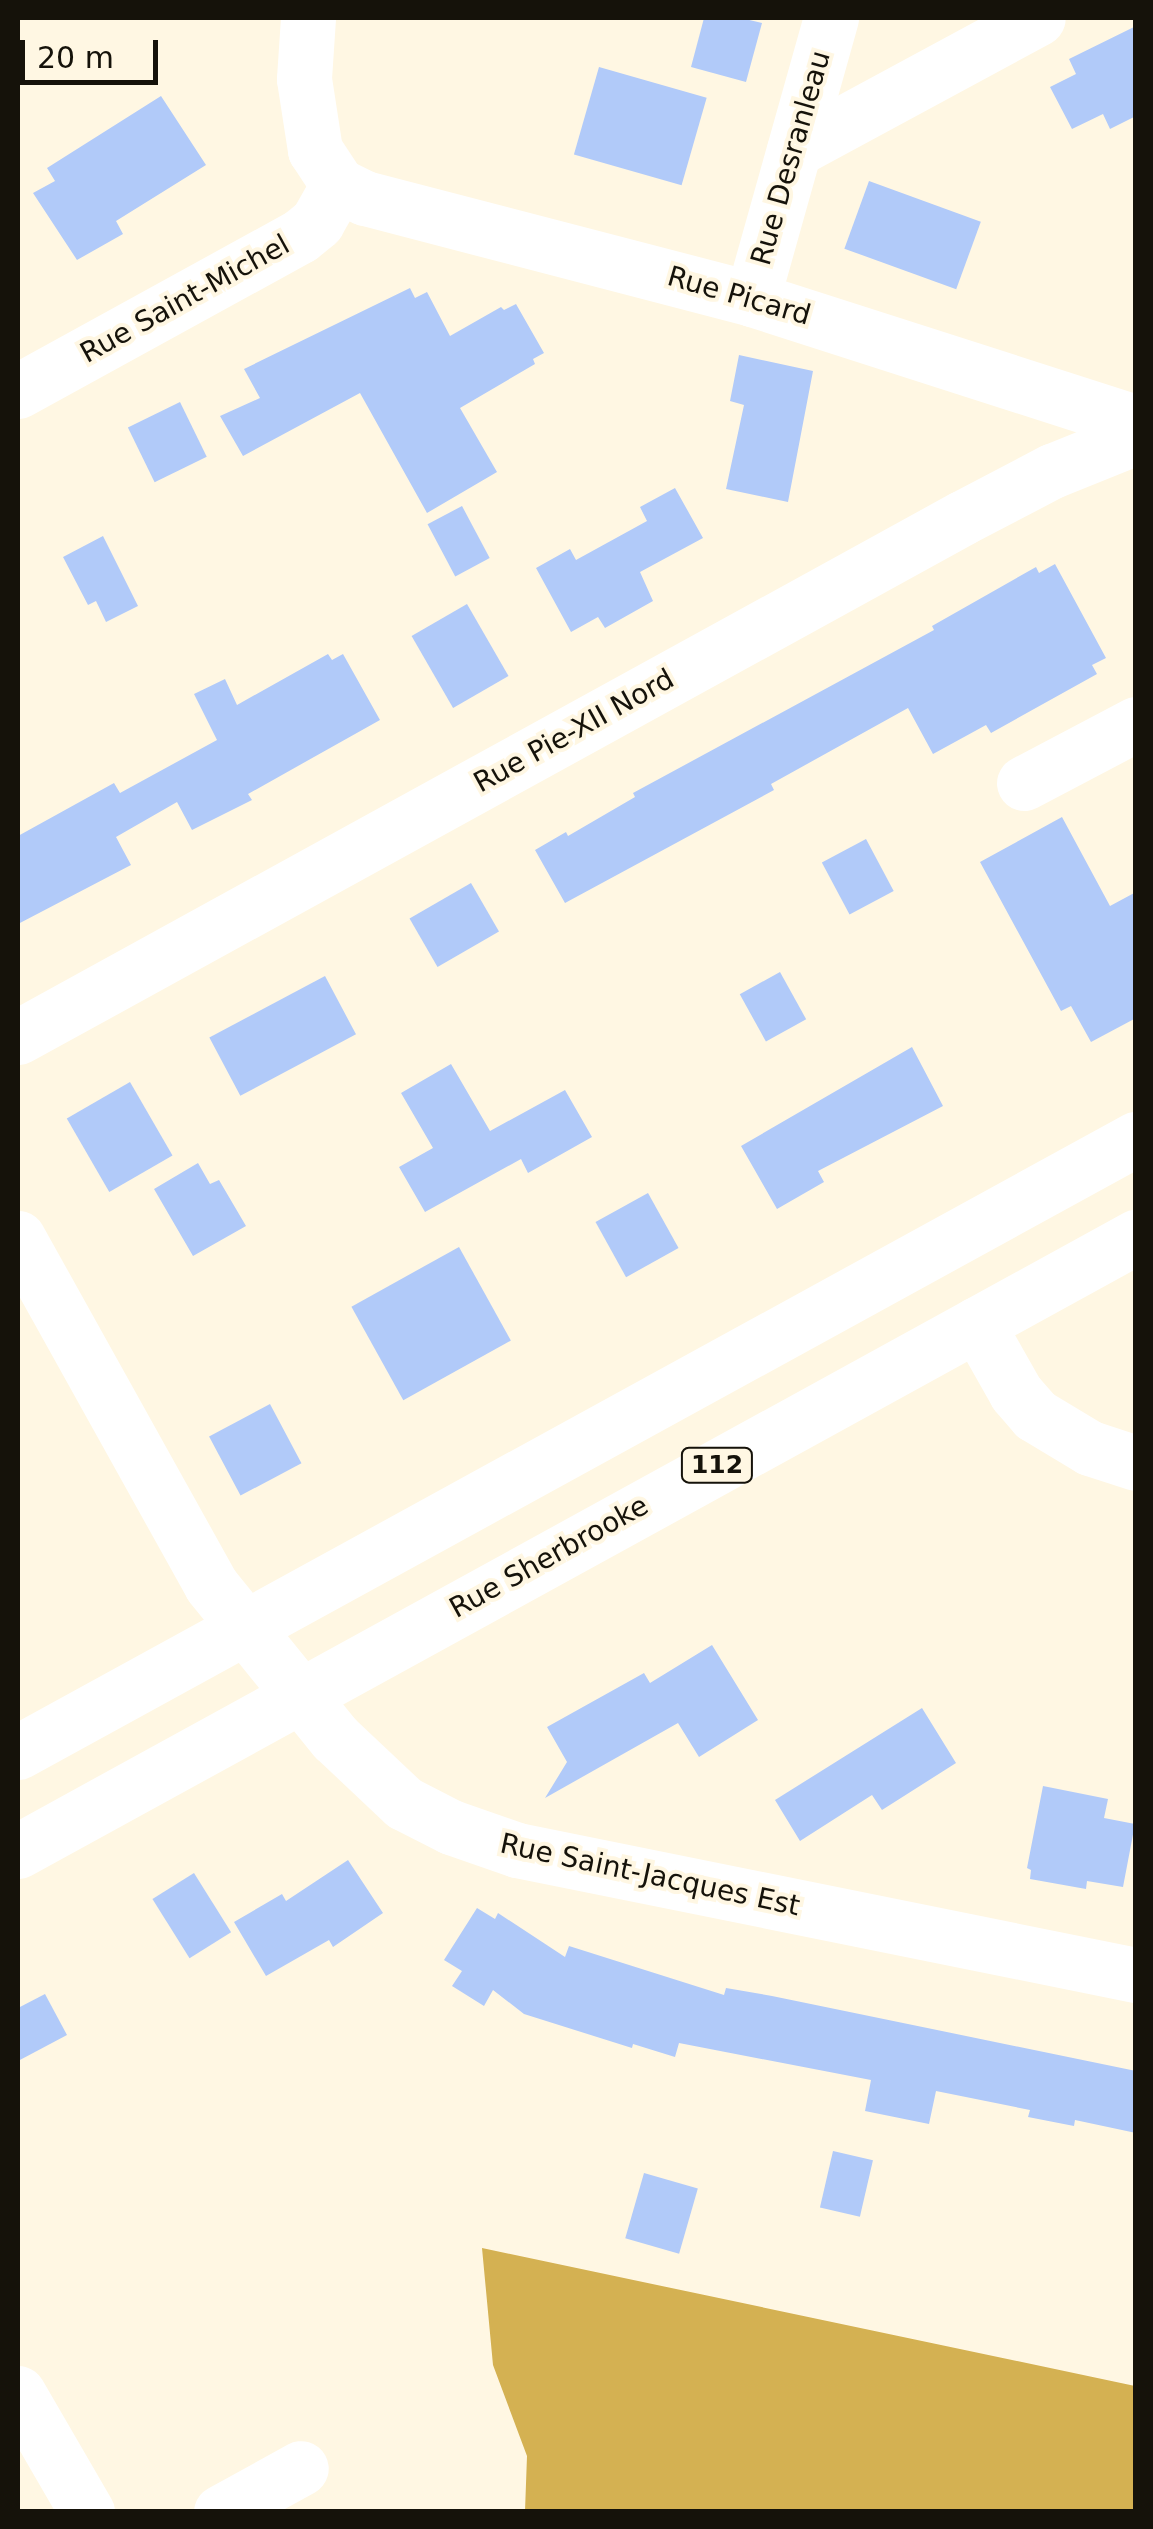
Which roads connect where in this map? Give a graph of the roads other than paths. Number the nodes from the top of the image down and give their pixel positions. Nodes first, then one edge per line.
1 (308, 18) edge
2 (831, 18) edge
3 (1038, 18) edge
4 (794, 150) junction
5 (338, 185) junction
6 (752, 299) junction
7 (18, 392) edge
8 (1136, 422) edge
9 (1136, 437) edge
10 (1136, 724) edge
11 (1024, 783) dead end
12 (18, 1037) edge
13 (1136, 1139) edge
14 (1136, 1237) edge
15 (18, 1238) edge
16 (977, 1324) junction
17 (1136, 1463) edge
18 (244, 1627) junction
19 (299, 1694) junction
20 (18, 1752) edge
21 (18, 1851) edge
22 (1136, 1975) edge
23 (18, 2392) edge
24 (301, 2468) dead end
25 (88, 2512) edge
26 (221, 2512) edge

1 - 5 street
2 - 4 street, Rue Desranleau
3 - 4 street
4 - 6 street, Rue Desranleau
5 - 6 street, Rue Picard
5 - 7 street, Rue Saint-Michel
6 - 8 street, Rue Picard
9 - 12 street, Rue Pie-XII Nord
10 - 11 street
13 - 18 street
14 - 16 street, Rue Sherbrooke / 112
15 - 18 street, Rue Saint-Jacques Est
16 - 17 street
16 - 19 street, Rue Sherbrooke / 112
18 - 19 street, Rue Saint-Jacques Est
18 - 20 street
19 - 21 street, Rue Sherbrooke / 112
19 - 22 street, Rue Saint-Jacques Est
23 - 25 street
24 - 26 street

